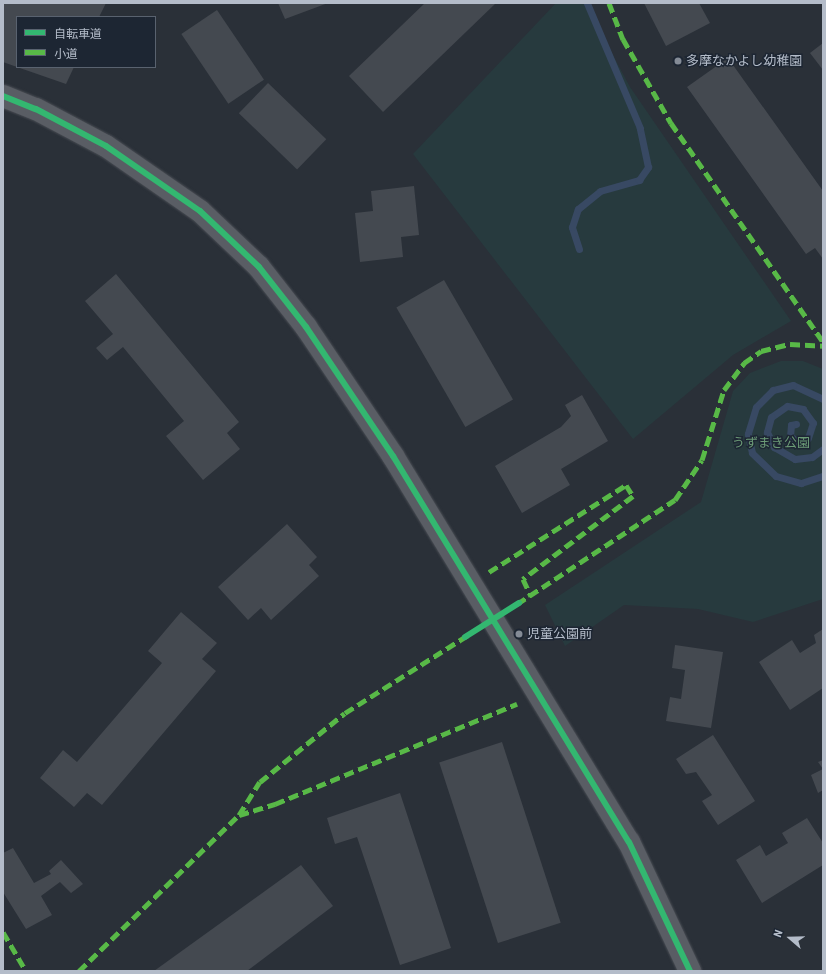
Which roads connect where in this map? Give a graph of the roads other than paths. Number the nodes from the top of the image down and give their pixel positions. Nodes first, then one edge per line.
1 (3, 96) edge
2 (690, 971) edge

1 - 2 street

